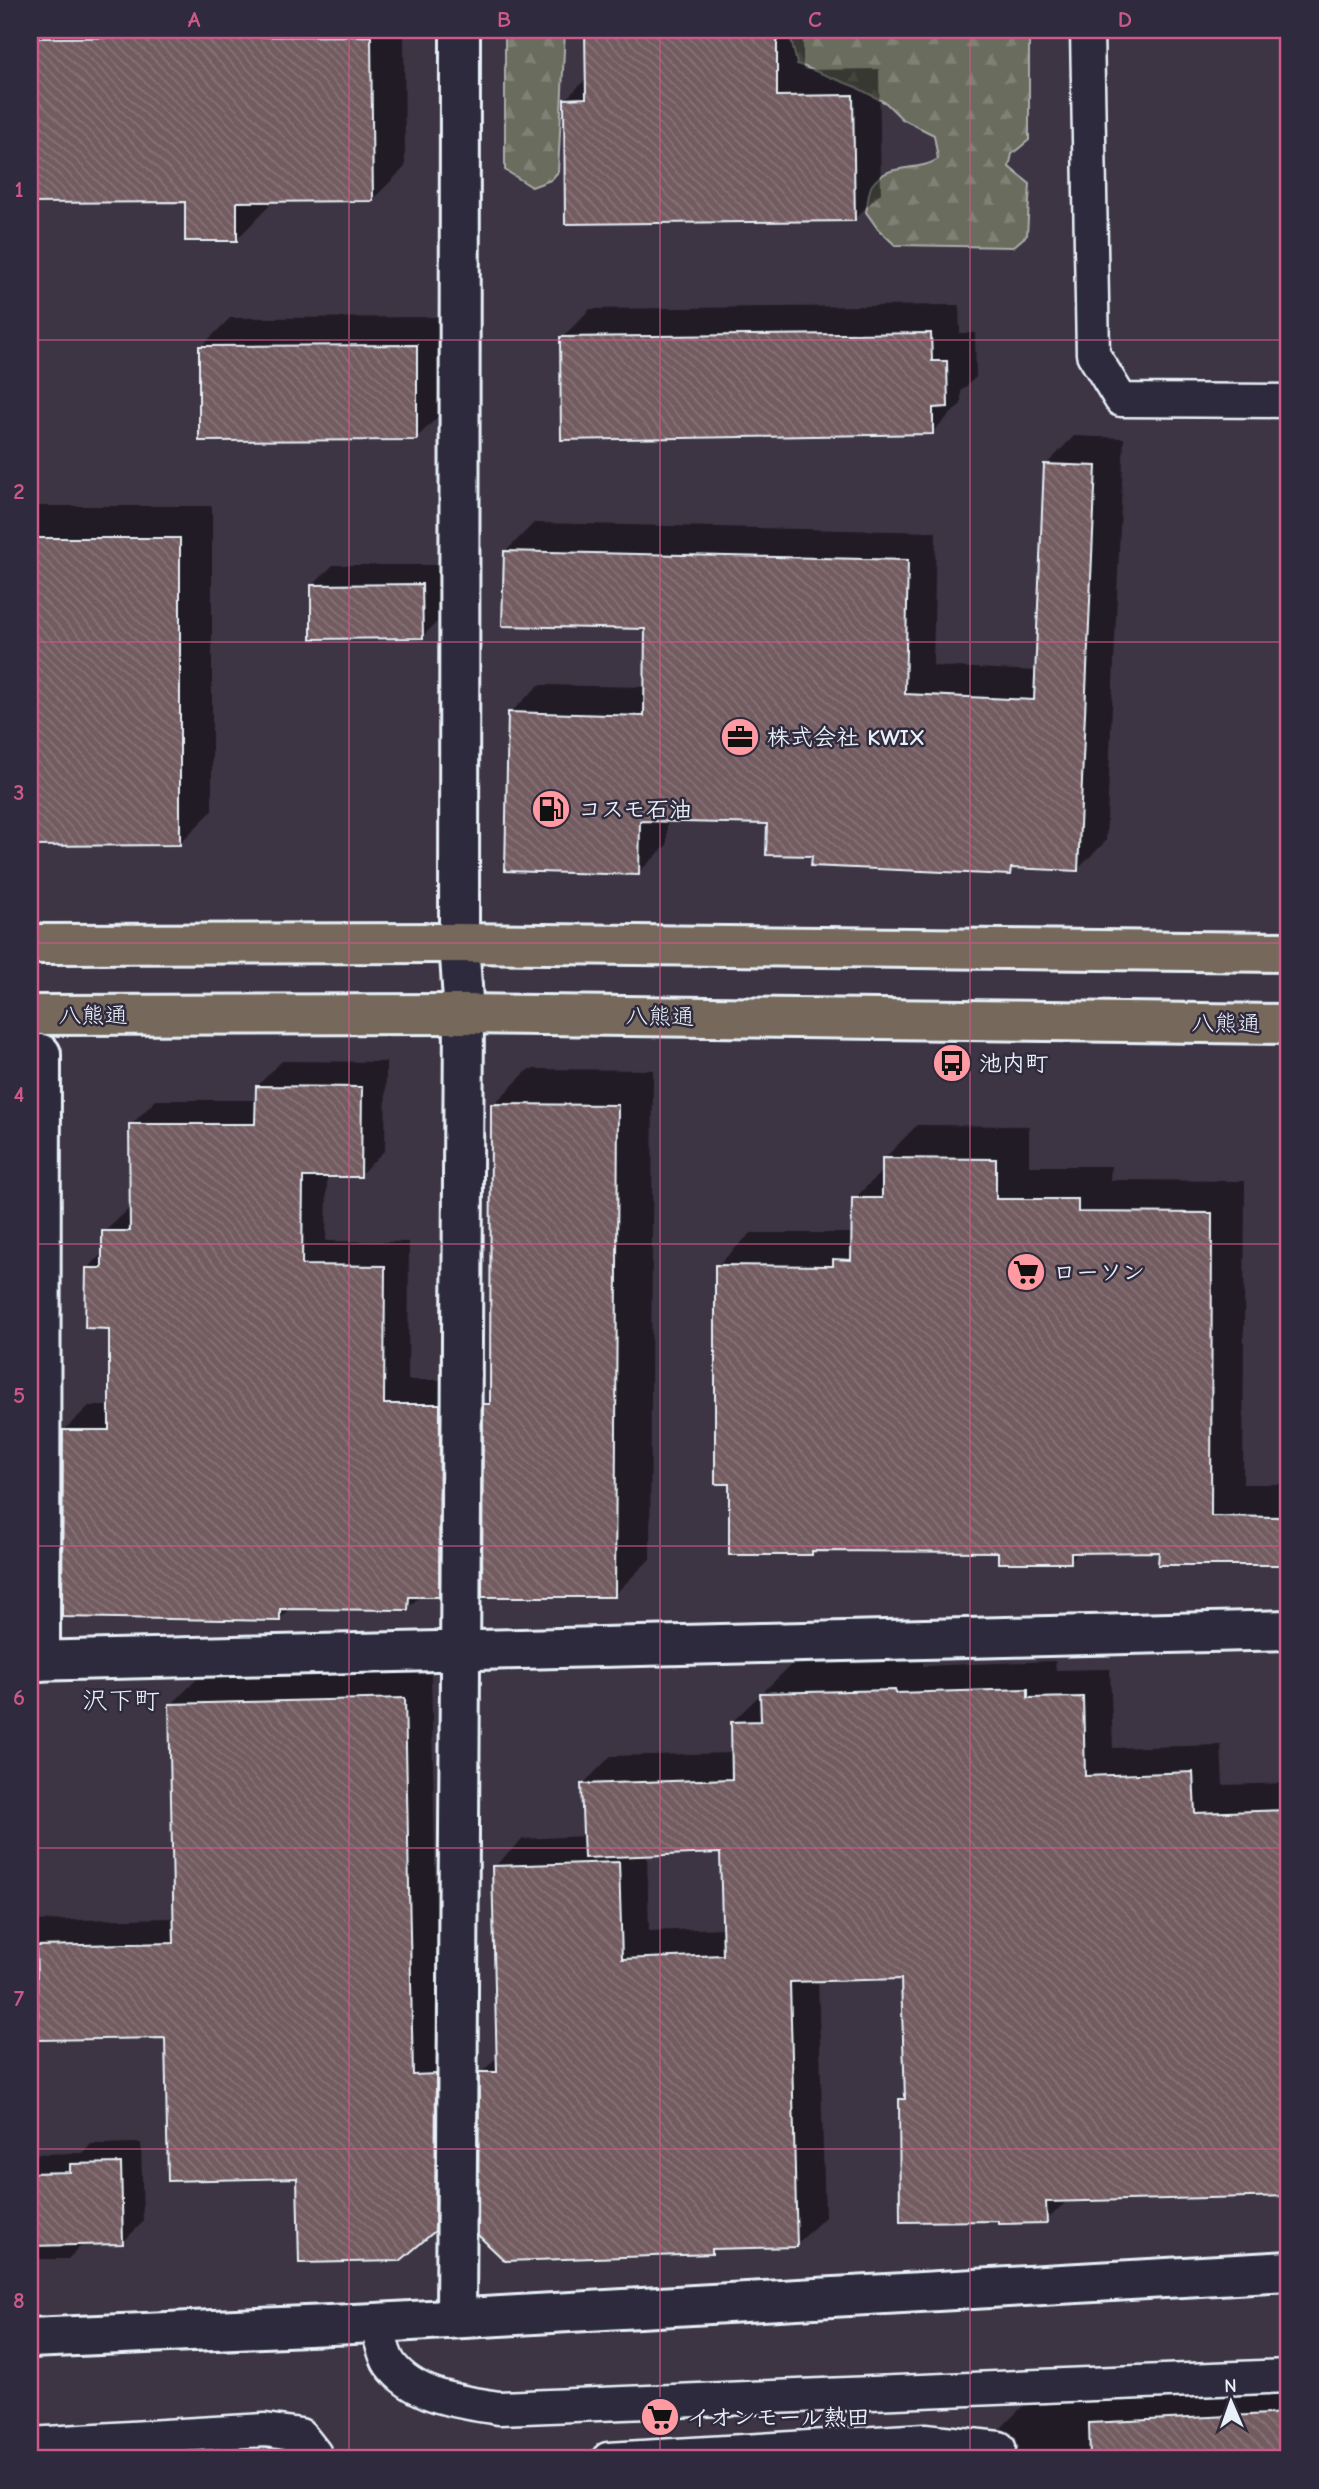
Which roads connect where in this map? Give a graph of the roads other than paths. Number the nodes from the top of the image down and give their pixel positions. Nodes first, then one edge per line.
1 (460, 30) edge
2 (1087, 30) edge
3 (1289, 401) edge
4 (459, 943) junction
5 (30, 944) edge
6 (1289, 952) edge
7 (464, 1014) junction
8 (39, 1015) edge
9 (1289, 1024) edge
10 (35, 1056) edge
11 (1289, 1630) edge
12 (462, 1652) junction
13 (35, 1661) edge
14 (1289, 2271) edge
15 (456, 2318) junction
16 (376, 2323) junction
17 (30, 2338) edge
18 (1289, 2376) edge
19 (30, 2444) edge
20 (999, 2448) dead end
21 (316, 2459) edge
22 (608, 2459) edge

1 - 4 street
2 - 3 lane
4 - 5 main road
4 - 6 main road
4 - 7 street
7 - 8 main road, 八熊通
7 - 9 main road, 八熊通
7 - 12 street
8 - 10 street
10 - 13 street
11 - 12 street
12 - 13 street
12 - 15 street
14 - 15 street
15 - 16 street
16 - 17 street
16 - 18 lane
19 - 21 lane
20 - 22 lane

